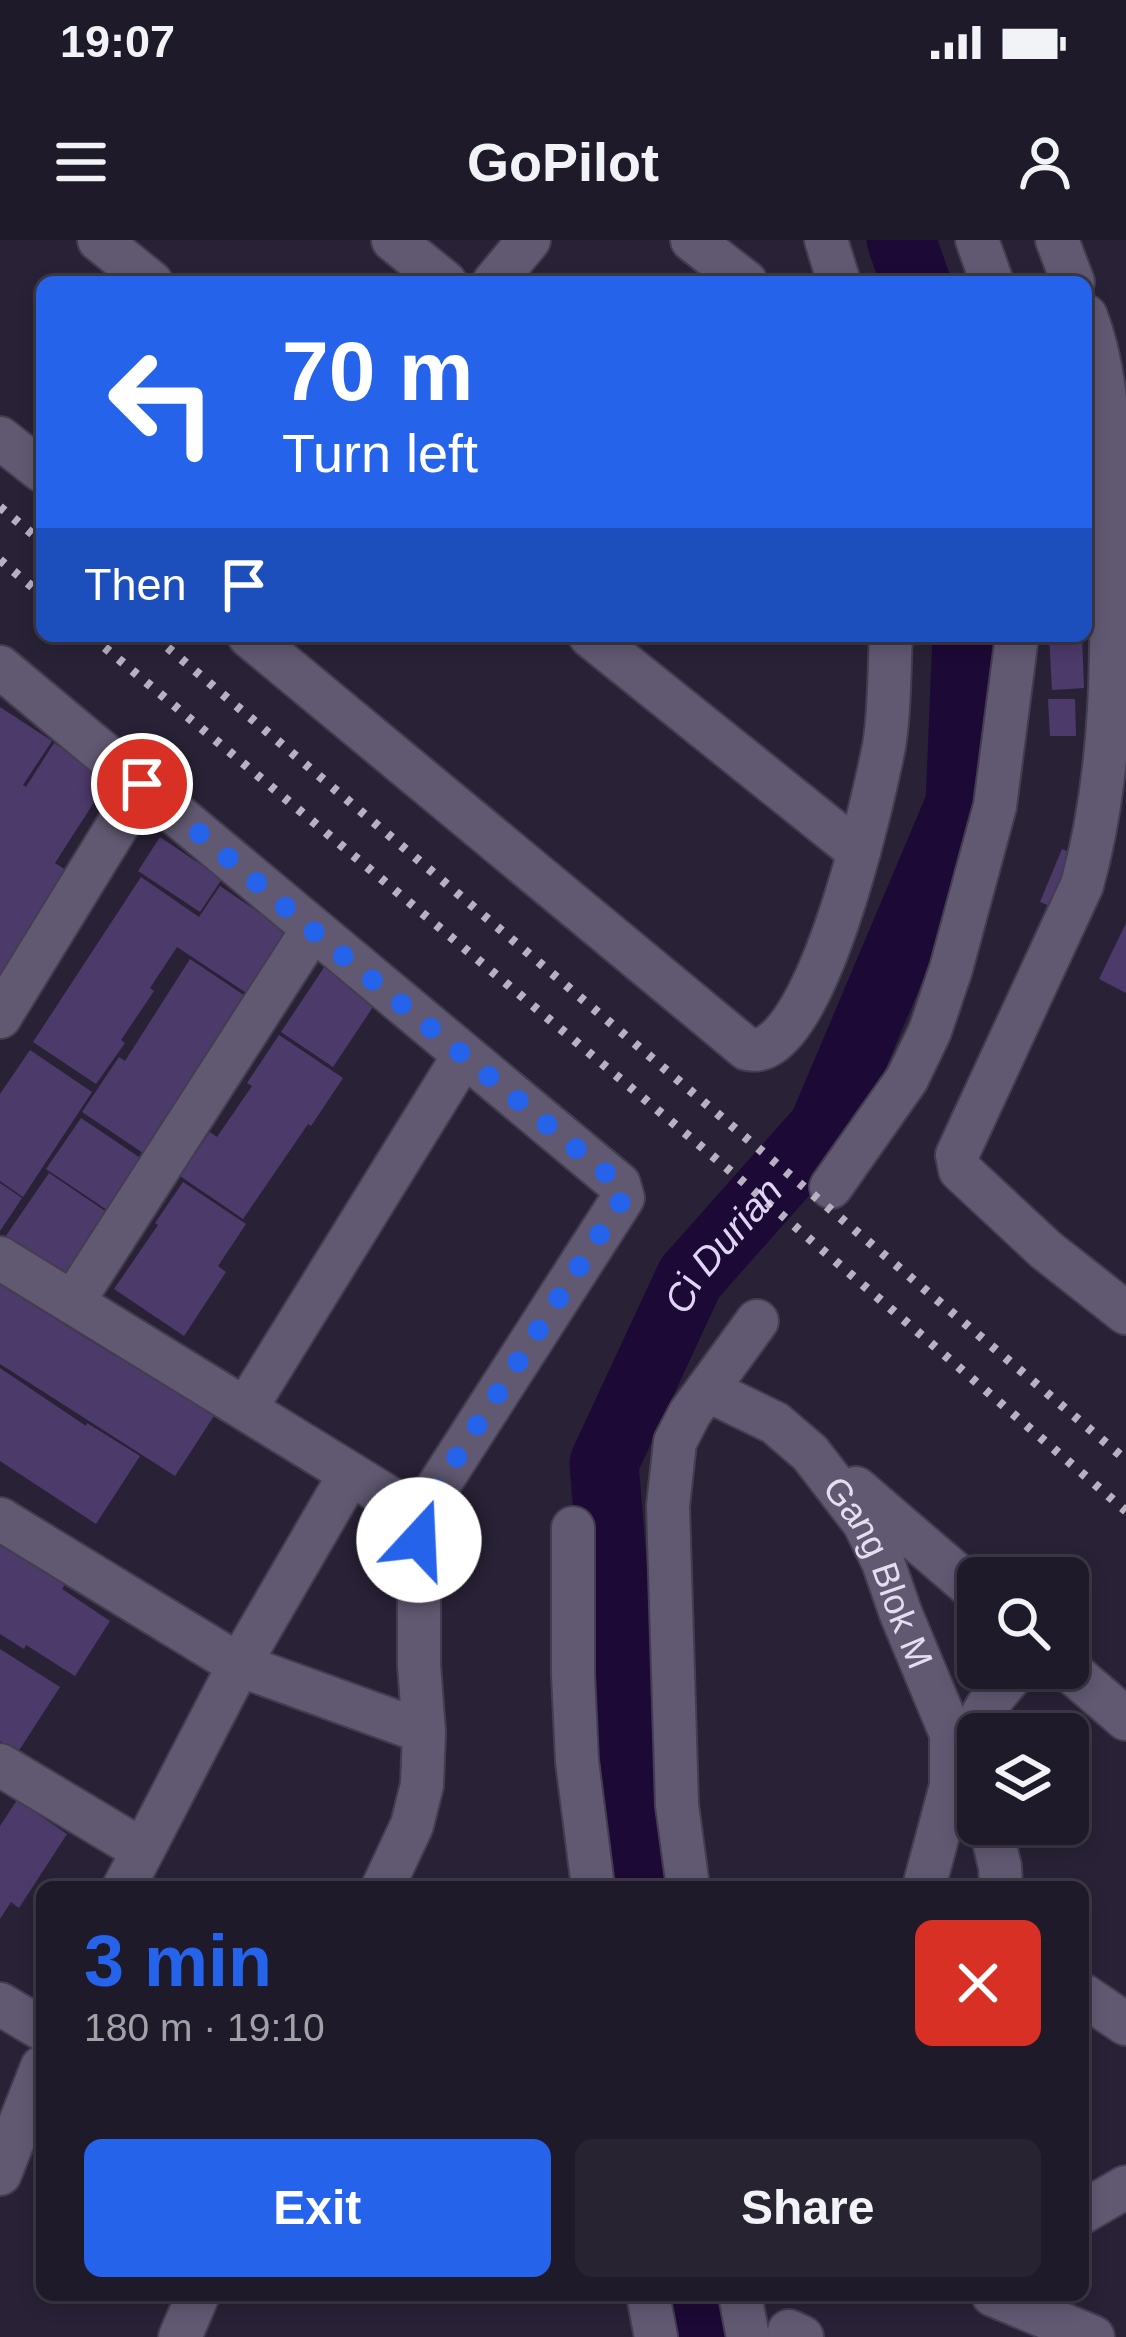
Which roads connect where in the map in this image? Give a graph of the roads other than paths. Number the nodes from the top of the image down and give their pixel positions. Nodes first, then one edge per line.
1 (99, 240) edge
2 (394, 240) edge
3 (529, 240) edge
4 (692, 240) edge
5 (826, 240) edge
6 (977, 240) edge
7 (1057, 240) edge
8 (144, 276) edge
9 (438, 276) edge
10 (499, 276) edge
11 (738, 276) edge
12 (837, 276) edge
13 (990, 276) edge
14 (1071, 276) edge
15 (1102, 334) edge
16 (0, 438) edge
17 (36, 466) edge
18 (1120, 624) edge
19 (256, 642) edge
20 (597, 642) edge
21 (891, 642) edge
22 (1016, 642) edge
23 (0, 667) edge
24 (142, 784) junction
25 (859, 852) junction
26 (312, 930) junction
27 (0, 1017) edge
28 (464, 1055) junction
29 (831, 1187) dead end
30 (0, 1258) edge
31 (73, 1303) junction
32 (1125, 1310) edge
33 (757, 1322) dead end
34 (707, 1390) junction
35 (247, 1408) junction
36 (350, 1474) junction
37 (850, 1482) dead end
38 (419, 1516) junction
39 (0, 1519) edge
40 (573, 1528) dead end
41 (957, 1575) edge
42 (239, 1665) junction
43 (1089, 1687) edge
44 (1001, 1689) edge
45 (982, 1713) edge
46 (1126, 1719) edge
47 (424, 1732) junction
48 (0, 1765) edge
49 (995, 1845) edge
50 (133, 1869) edge
51 (386, 1881) edge
52 (592, 1881) edge
53 (687, 1881) edge
54 (926, 1881) edge
55 (1001, 1881) edge
56 (1089, 1999) edge
57 (0, 2004) edge
58 (1126, 2024) edge
59 (36, 2025) edge
60 (36, 2082) edge
61 (0, 2174) edge
62 (1126, 2187) edge
63 (1089, 2209) edge
64 (195, 2301) edge
65 (649, 2301) edge
66 (746, 2301) edge
67 (1007, 2301) edge
68 (780, 2335) edge
69 (180, 2337) edge
70 (656, 2337) edge
71 (1093, 2337) edge

1 - 8 street
2 - 9 street
3 - 10 street
4 - 11 street
5 - 12 street
6 - 13 street
7 - 14 street
15 - 18 street
16 - 17 street
18 - 32 street
19 - 25 street
20 - 25 street
21 - 25 street
22 - 29 street
23 - 24 street
24 - 26 street
24 - 27 street
26 - 28 street
26 - 31 street
28 - 35 street
28 - 38 street
30 - 31 street
31 - 35 street
33 - 34 street
34 - 53 street
34 - 54 street, Gang Blok M
35 - 36 street
36 - 38 street
36 - 42 street
37 - 41 street
38 - 47 street
39 - 42 street
40 - 52 street
42 - 47 street
42 - 50 street
43 - 46 street
44 - 45 street
47 - 51 street
48 - 50 street
49 - 55 street
56 - 58 street
57 - 59 street
60 - 61 street
62 - 63 street
64 - 69 street
65 - 70 street
66 - 68 street
67 - 71 street

